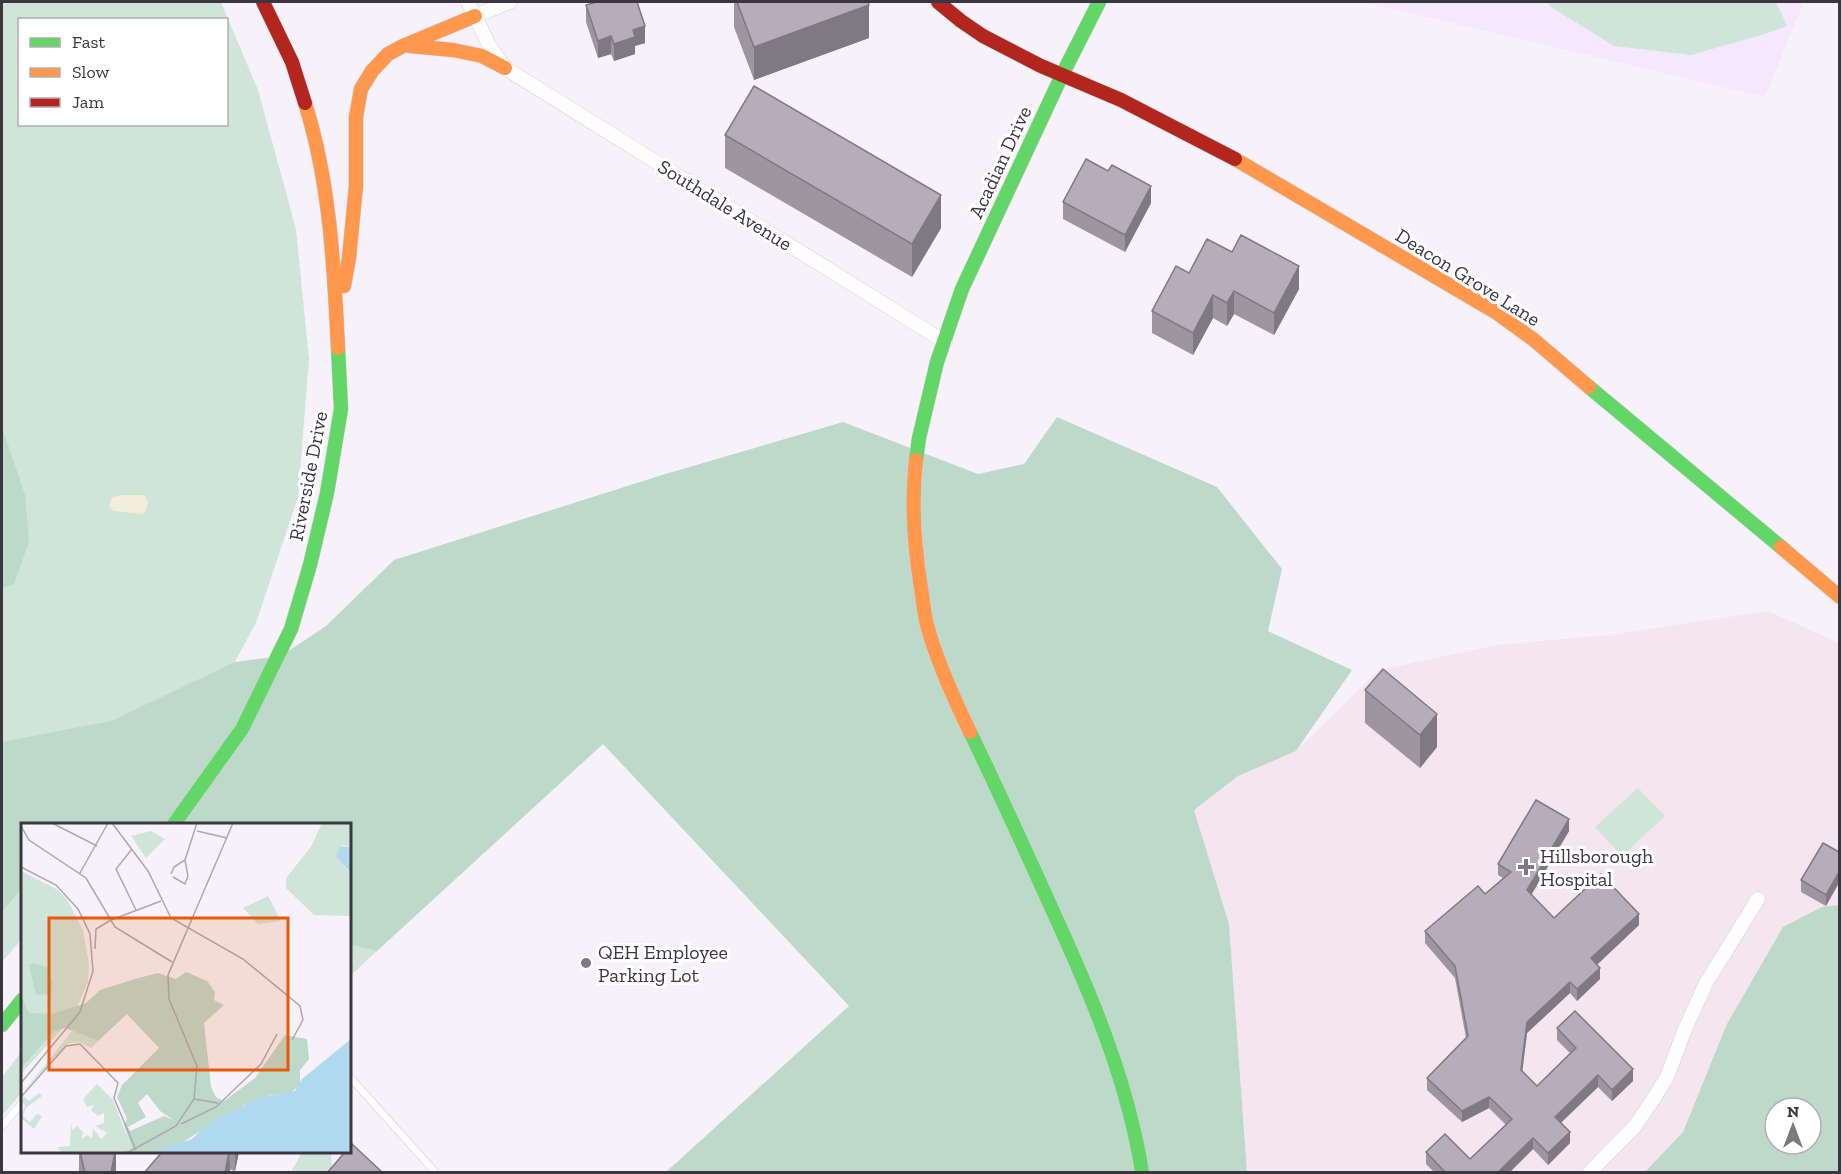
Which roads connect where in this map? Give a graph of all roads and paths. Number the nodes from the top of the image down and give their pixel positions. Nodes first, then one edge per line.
1 (263, 2) edge
2 (468, 2) edge
3 (510, 2) edge
4 (938, 2) edge
5 (1099, 2) edge
6 (475, 16) junction
7 (403, 46) junction
8 (505, 68) junction
9 (1062, 75) junction
10 (337, 322) junction
11 (945, 342) junction
12 (1839, 597) edge
13 (175, 823) edge
14 (1758, 899) dead end
15 (21, 1001) edge
16 (2, 1024) edge
17 (351, 1078) edge
18 (21, 1104) edge
19 (2, 1126) edge
20 (435, 1173) edge
21 (1142, 1173) edge
22 (1590, 1173) edge

1 - 10 main road, Riverside Drive
2 - 6 street
3 - 6 street
4 - 9 main road, Deacon Grove Lane
5 - 9 main road, Acadian Drive
6 - 7 main road
6 - 8 street
7 - 8 main road
7 - 10 main road
8 - 11 street, Southdale Avenue
9 - 11 main road, Acadian Drive
9 - 12 main road, Deacon Grove Lane
10 - 13 main road, Riverside Drive
11 - 21 main road, Acadian Drive
14 - 22 street
15 - 16 main road
17 - 20 lane
18 - 19 lane

